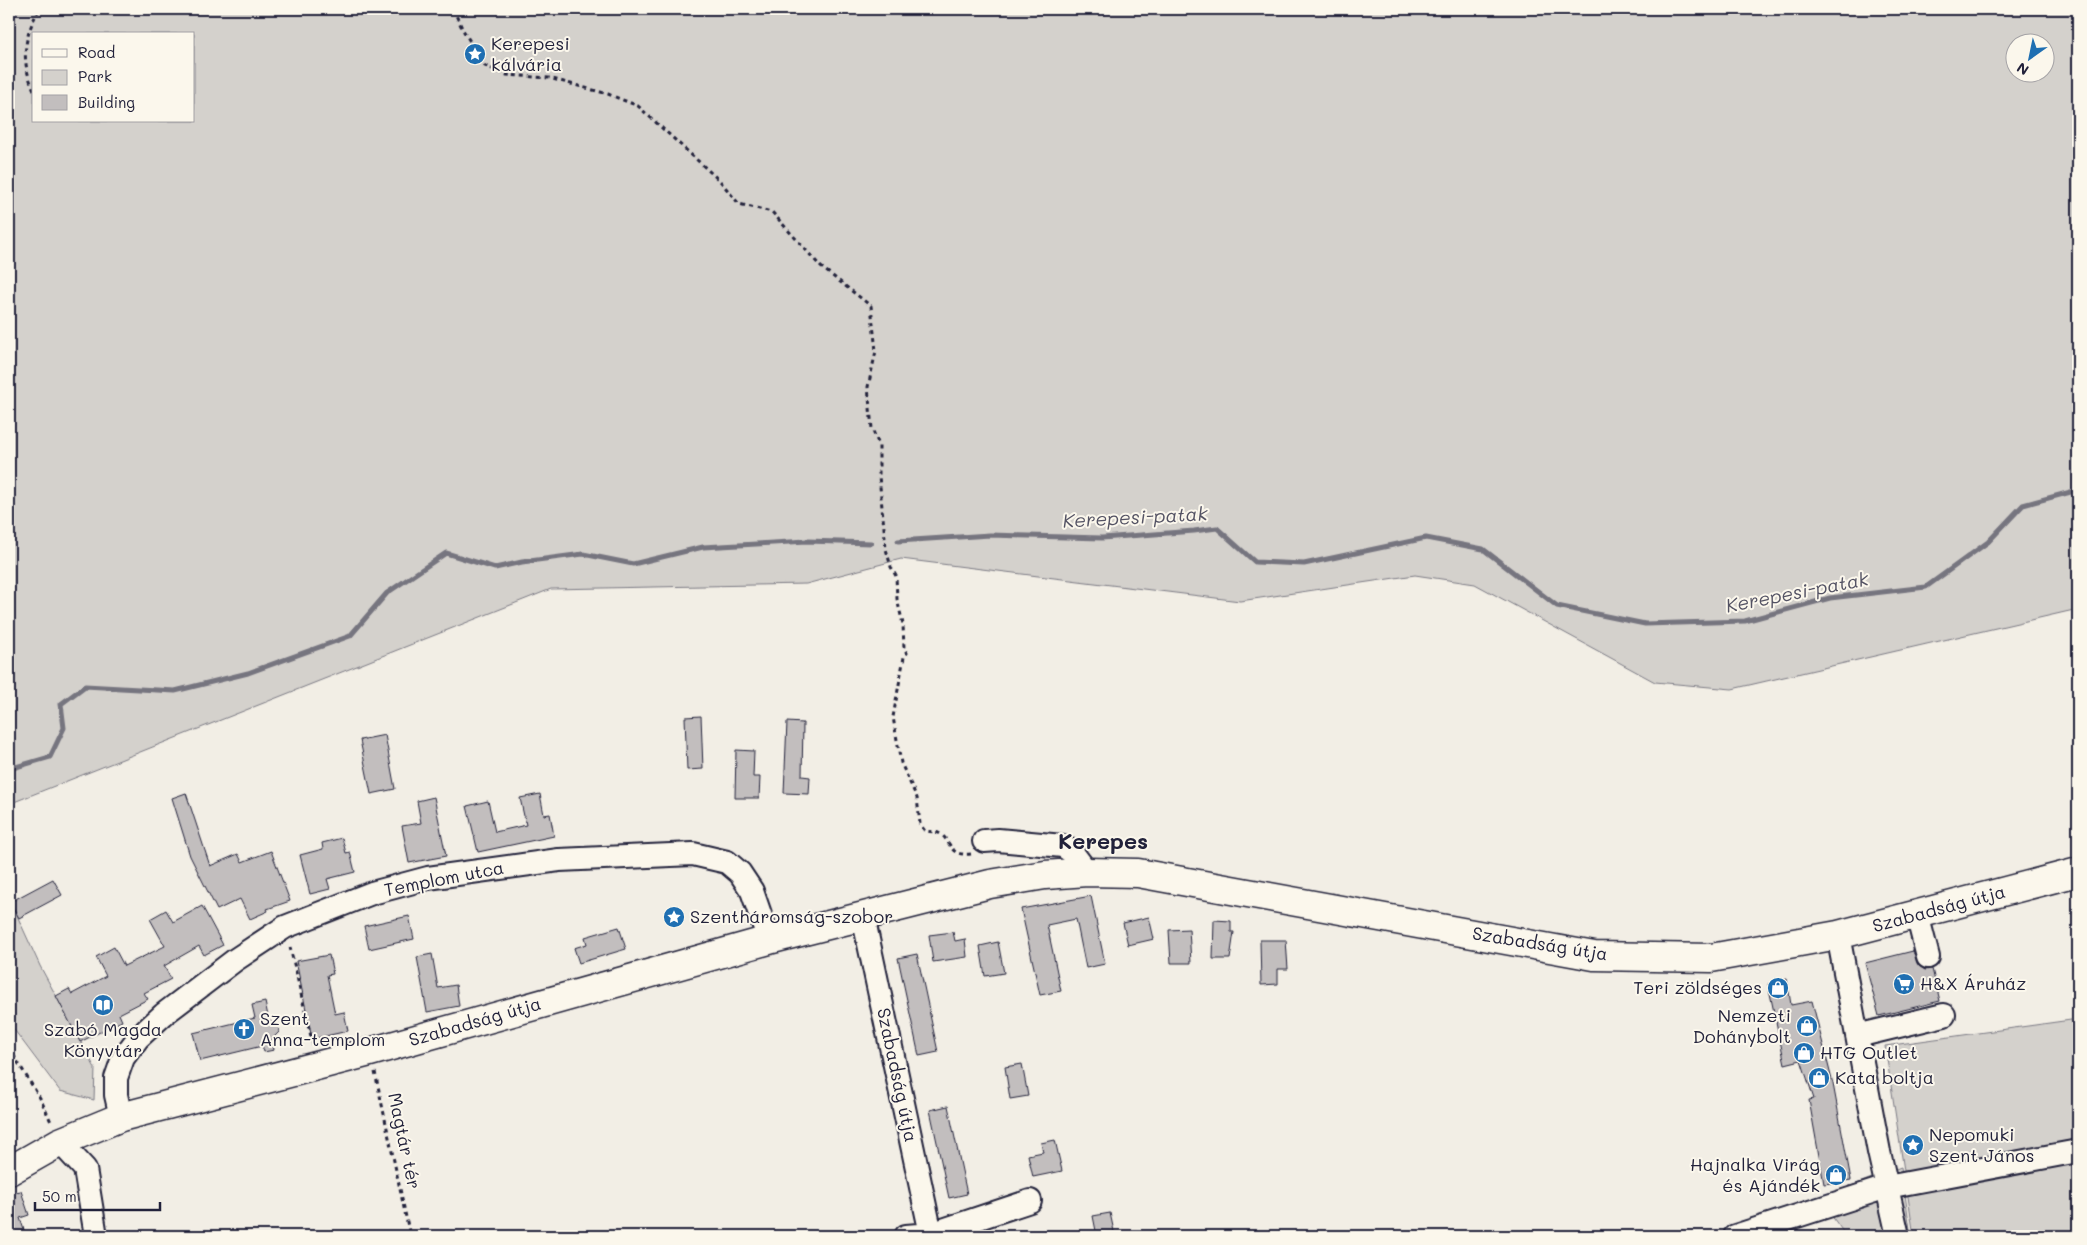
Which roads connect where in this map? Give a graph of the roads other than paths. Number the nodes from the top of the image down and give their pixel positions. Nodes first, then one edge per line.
1 (984, 841) road end
2 (1087, 872) junction
3 (2078, 872) edge
4 (1917, 914) junction
5 (863, 916) junction
6 (1838, 935) junction
7 (769, 940) junction
8 (1928, 957) dead end
9 (1944, 1014) dead end
10 (1857, 1036) junction
11 (120, 1117) junction
12 (60, 1142) junction
13 (2078, 1151) edge
14 (9, 1171) edge
15 (1887, 1187) junction
16 (1030, 1201) dead end
17 (931, 1234) junction
18 (96, 1236) edge
19 (906, 1236) edge
20 (1735, 1236) edge
21 (1898, 1236) edge

1 - 2 street
2 - 5 main road, Szabadság útja
2 - 6 main road, Szabadság útja
3 - 4 main road, Szabadság útja
4 - 6 main road, Szabadság útja
4 - 8 street
5 - 7 main road, Szabadság útja
5 - 17 street, Szabadság útja
6 - 10 street
7 - 11 main road, Szabadság útja
7 - 11 street, Templom utca
9 - 10 street
10 - 15 street
11 - 12 main road, Szabadság útja
12 - 14 main road, Szabadság útja
12 - 18 street
13 - 15 street
15 - 20 street
15 - 21 street
16 - 17 street
17 - 19 street

